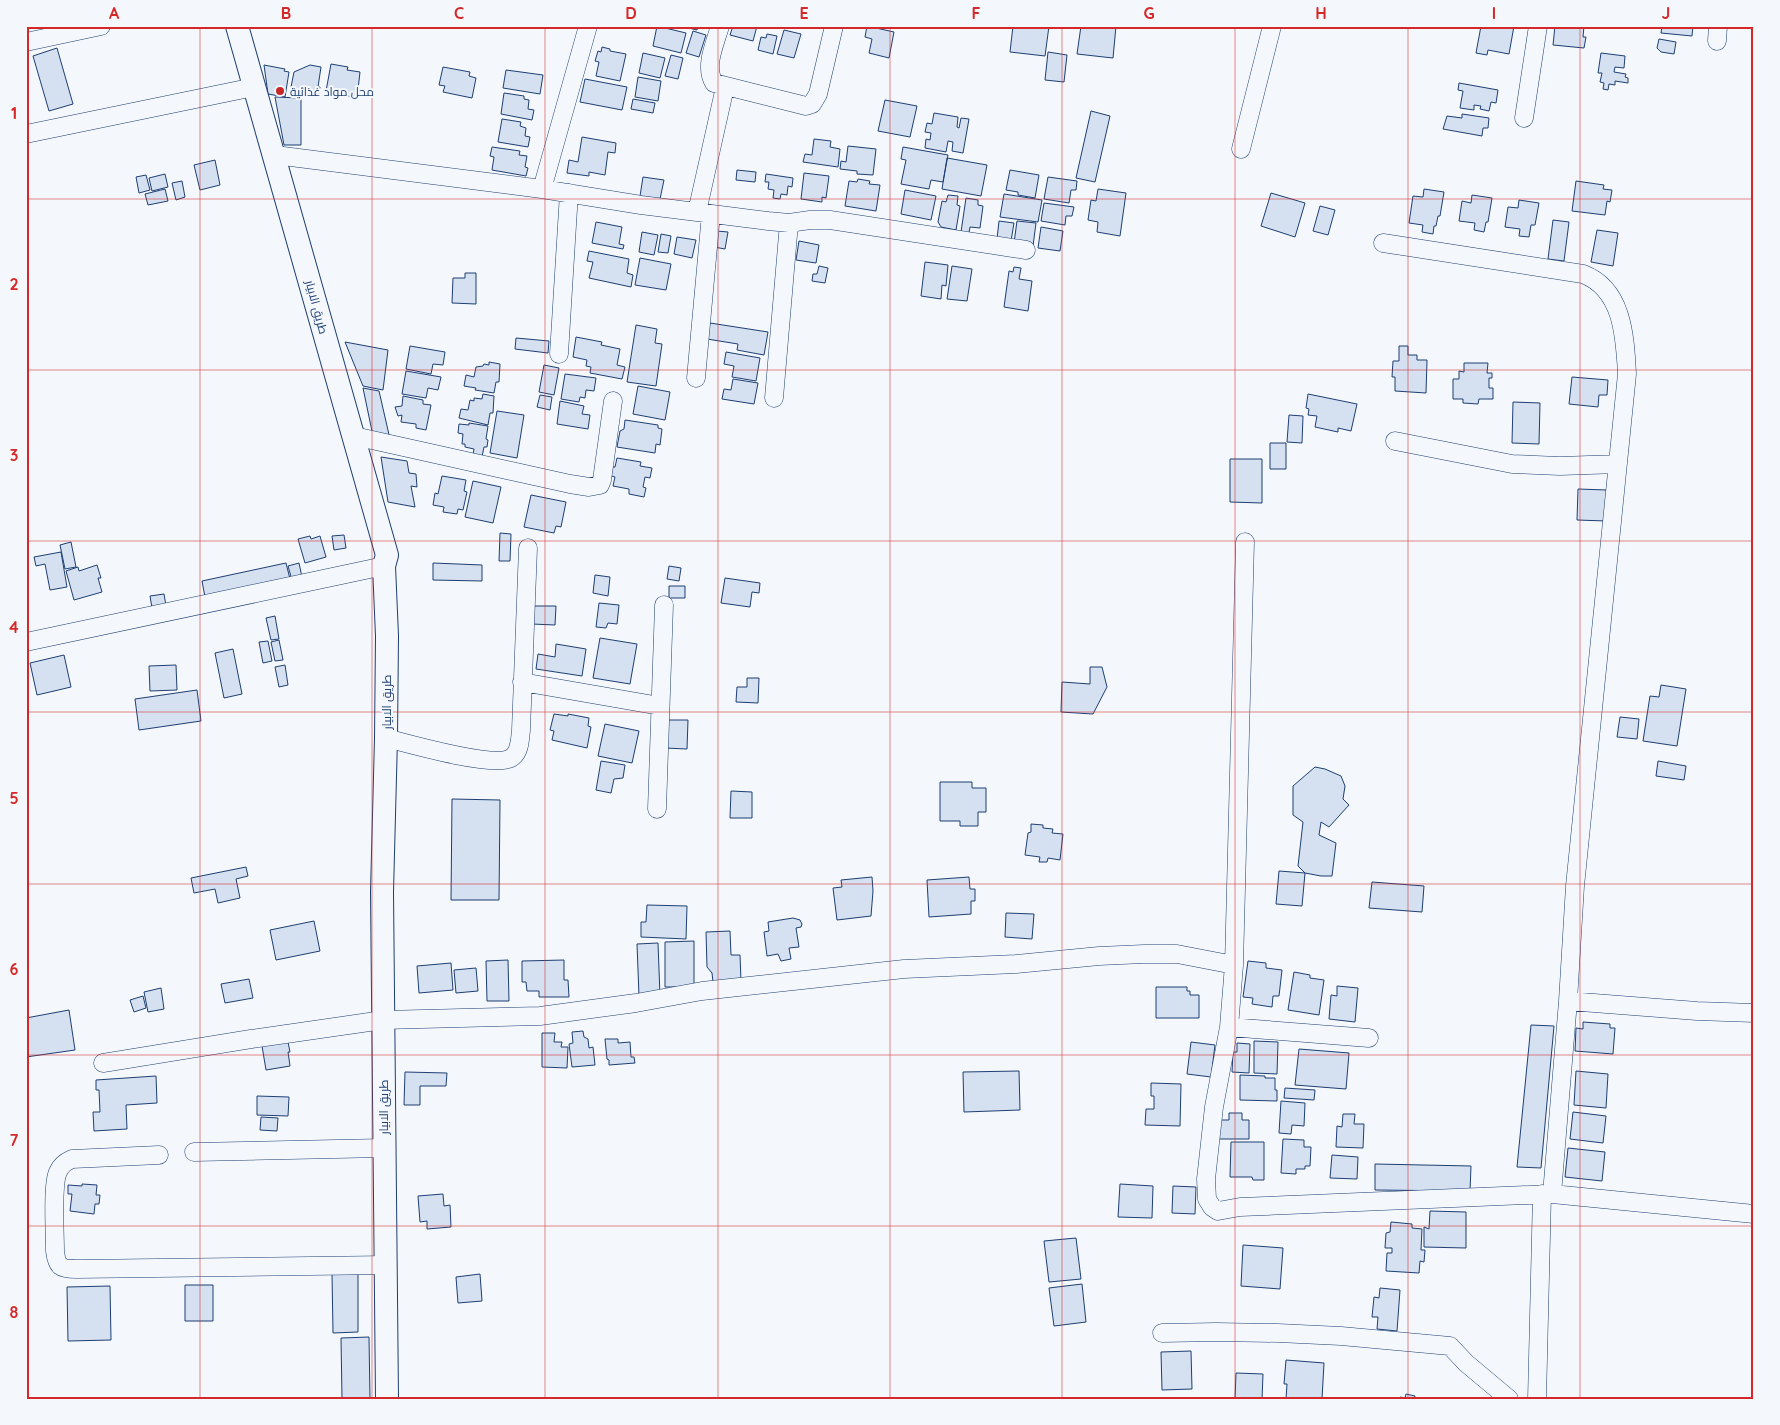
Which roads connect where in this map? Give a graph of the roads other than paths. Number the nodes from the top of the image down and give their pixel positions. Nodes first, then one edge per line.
1 (101, 26) edge
2 (237, 26) edge
3 (588, 26) edge
4 (720, 26) edge
5 (834, 26) edge
6 (1272, 26) edge
7 (1538, 26) edge
8 (26, 42) edge
9 (725, 86) junction
10 (254, 87) junction
11 (1524, 118) dead end
12 (26, 134) edge
13 (1240, 149) dead end
14 (275, 155) junction
15 (542, 189) junction
16 (568, 193) junction
17 (704, 213) junction
18 (790, 223) junction
19 (1383, 243) dead end
20 (1026, 250) dead end
21 (559, 354) dead end
22 (696, 378) dead end
23 (774, 398) dead end
24 (613, 401) dead end
25 (354, 436) junction
26 (1395, 441) dead end
27 (1618, 464) junction
28 (1245, 542) dead end
29 (528, 548) dead end
30 (384, 566) junction
31 (664, 605) dead end
32 (26, 642) edge
33 (522, 682) junction
34 (660, 706) junction
35 (386, 738) junction
36 (657, 809) dead end
37 (1234, 965) junction
38 (1568, 1001) junction
39 (1754, 1013) edge
40 (383, 1020) junction
41 (1229, 1027) junction
42 (1369, 1038) dead end
43 (103, 1063) dead end
44 (383, 1148) junction
45 (194, 1152) dead end
46 (159, 1155) dead end
47 (1547, 1194) junction
48 (1754, 1214) edge
49 (386, 1265) junction
50 (1162, 1334) dead end
51 (387, 1399) edge
52 (1509, 1399) edge
53 (1537, 1399) edge

1 - 8 street
2 - 10 main road, طريق الابيار
3 - 15 street
4 - 9 street
5 - 9 street
6 - 13 street
7 - 11 street
9 - 17 street
10 - 12 street
10 - 14 main road, طريق الابيار
14 - 15 street
14 - 25 main road, طريق الابيار
15 - 16 street
16 - 17 street
16 - 21 street
17 - 18 street
17 - 22 street
18 - 20 street
18 - 23 street
19 - 27 street
24 - 25 street
25 - 30 main road, طريق الابيار
26 - 27 street
27 - 38 street
28 - 37 street
29 - 33 street
30 - 32 street
30 - 35 main road, طريق الابيار
31 - 34 street
33 - 34 street
33 - 35 street
34 - 36 street
35 - 40 main road, طريق الابيار
37 - 40 street
37 - 41 street
38 - 39 street
38 - 47 street
40 - 43 street
40 - 44 main road, طريق الابيار
41 - 42 street
41 - 47 street
44 - 45 street
44 - 49 main road, طريق الابيار
46 - 49 street
47 - 48 street
47 - 53 street
49 - 51 main road, طريق الابيار
50 - 52 street

